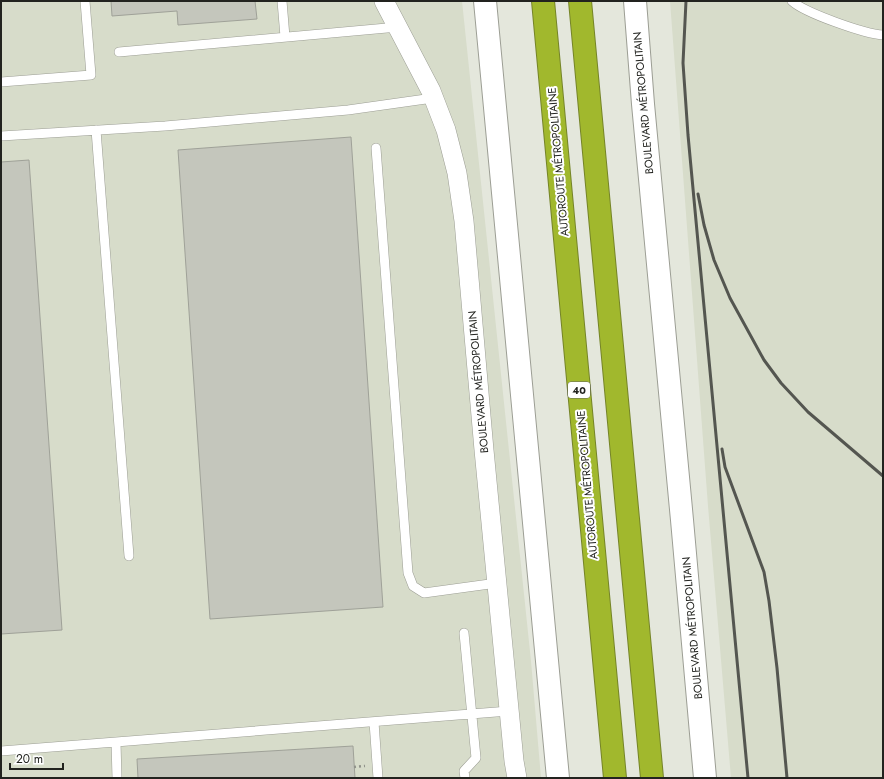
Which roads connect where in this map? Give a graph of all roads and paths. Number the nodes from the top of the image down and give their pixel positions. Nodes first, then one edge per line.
1 (85, 1) edge
2 (282, 1) edge
3 (384, 1) edge
4 (485, 1) edge
5 (543, 1) edge
6 (580, 1) edge
7 (635, 1) edge
8 (792, 1) edge
9 (398, 27) junction
10 (883, 35) edge
11 (285, 37) junction
12 (119, 52) dead end
13 (1, 82) edge
14 (433, 98) junction
15 (96, 130) junction
16 (1, 136) edge
17 (376, 148) dead end
18 (128, 556) dead end
19 (497, 583) junction
20 (464, 633) dead end
21 (509, 711) junction
22 (472, 714) junction
23 (374, 722) junction
24 (116, 742) junction
25 (1, 751) edge
26 (117, 778) edge
27 (378, 778) edge
28 (465, 778) edge
29 (517, 778) edge
30 (558, 778) edge
31 (615, 778) edge
32 (652, 778) edge
33 (705, 778) edge

1 - 13 lane
2 - 11 lane
3 - 9 street, BOULEVARD MÉTROPOLITAIN
4 - 30 main road
5 - 31 highway, AUTOROUTE MÉTROPOLITAINE / 40
6 - 32 highway
7 - 33 main road, BOULEVARD MÉTROPOLITAIN
8 - 10 lane
9 - 11 lane
9 - 14 street, BOULEVARD MÉTROPOLITAIN
11 - 12 lane
14 - 15 lane
14 - 19 street, BOULEVARD MÉTROPOLITAIN
15 - 16 lane
15 - 18 lane
17 - 19 lane
19 - 21 street, BOULEVARD MÉTROPOLITAIN
20 - 22 lane
21 - 22 lane
21 - 29 street, BOULEVARD MÉTROPOLITAIN
22 - 23 lane
22 - 28 lane
23 - 24 lane
23 - 27 lane
24 - 25 lane
24 - 26 lane

